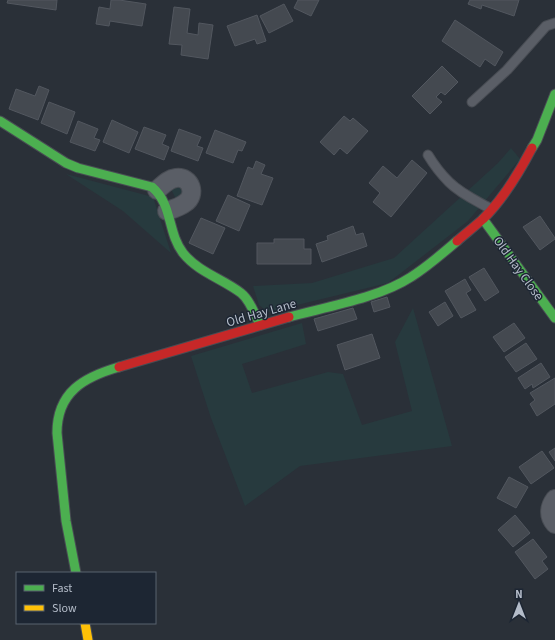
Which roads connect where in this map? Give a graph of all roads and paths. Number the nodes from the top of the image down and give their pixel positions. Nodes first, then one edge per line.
1 (555, 23) edge
2 (555, 94) edge
3 (472, 102) dead end
4 (0, 121) edge
5 (428, 155) dead end
6 (157, 190) junction
7 (491, 209) junction
8 (167, 211) junction
9 (483, 219) junction
10 (555, 318) edge
11 (260, 325) junction
12 (555, 499) edge
13 (555, 524) edge
14 (76, 572) edge
15 (85, 624) edge
16 (88, 640) edge

1 - 3 lane
2 - 7 street, Old Hay Lane
4 - 6 street
5 - 7 lane
6 - 8 street
6 - 8 street
7 - 9 street, Old Hay Lane
8 - 11 street
9 - 10 street, Old Hay Close
9 - 11 street, Old Hay Lane
11 - 14 street, Old Hay Lane
12 - 13 street
15 - 16 street

